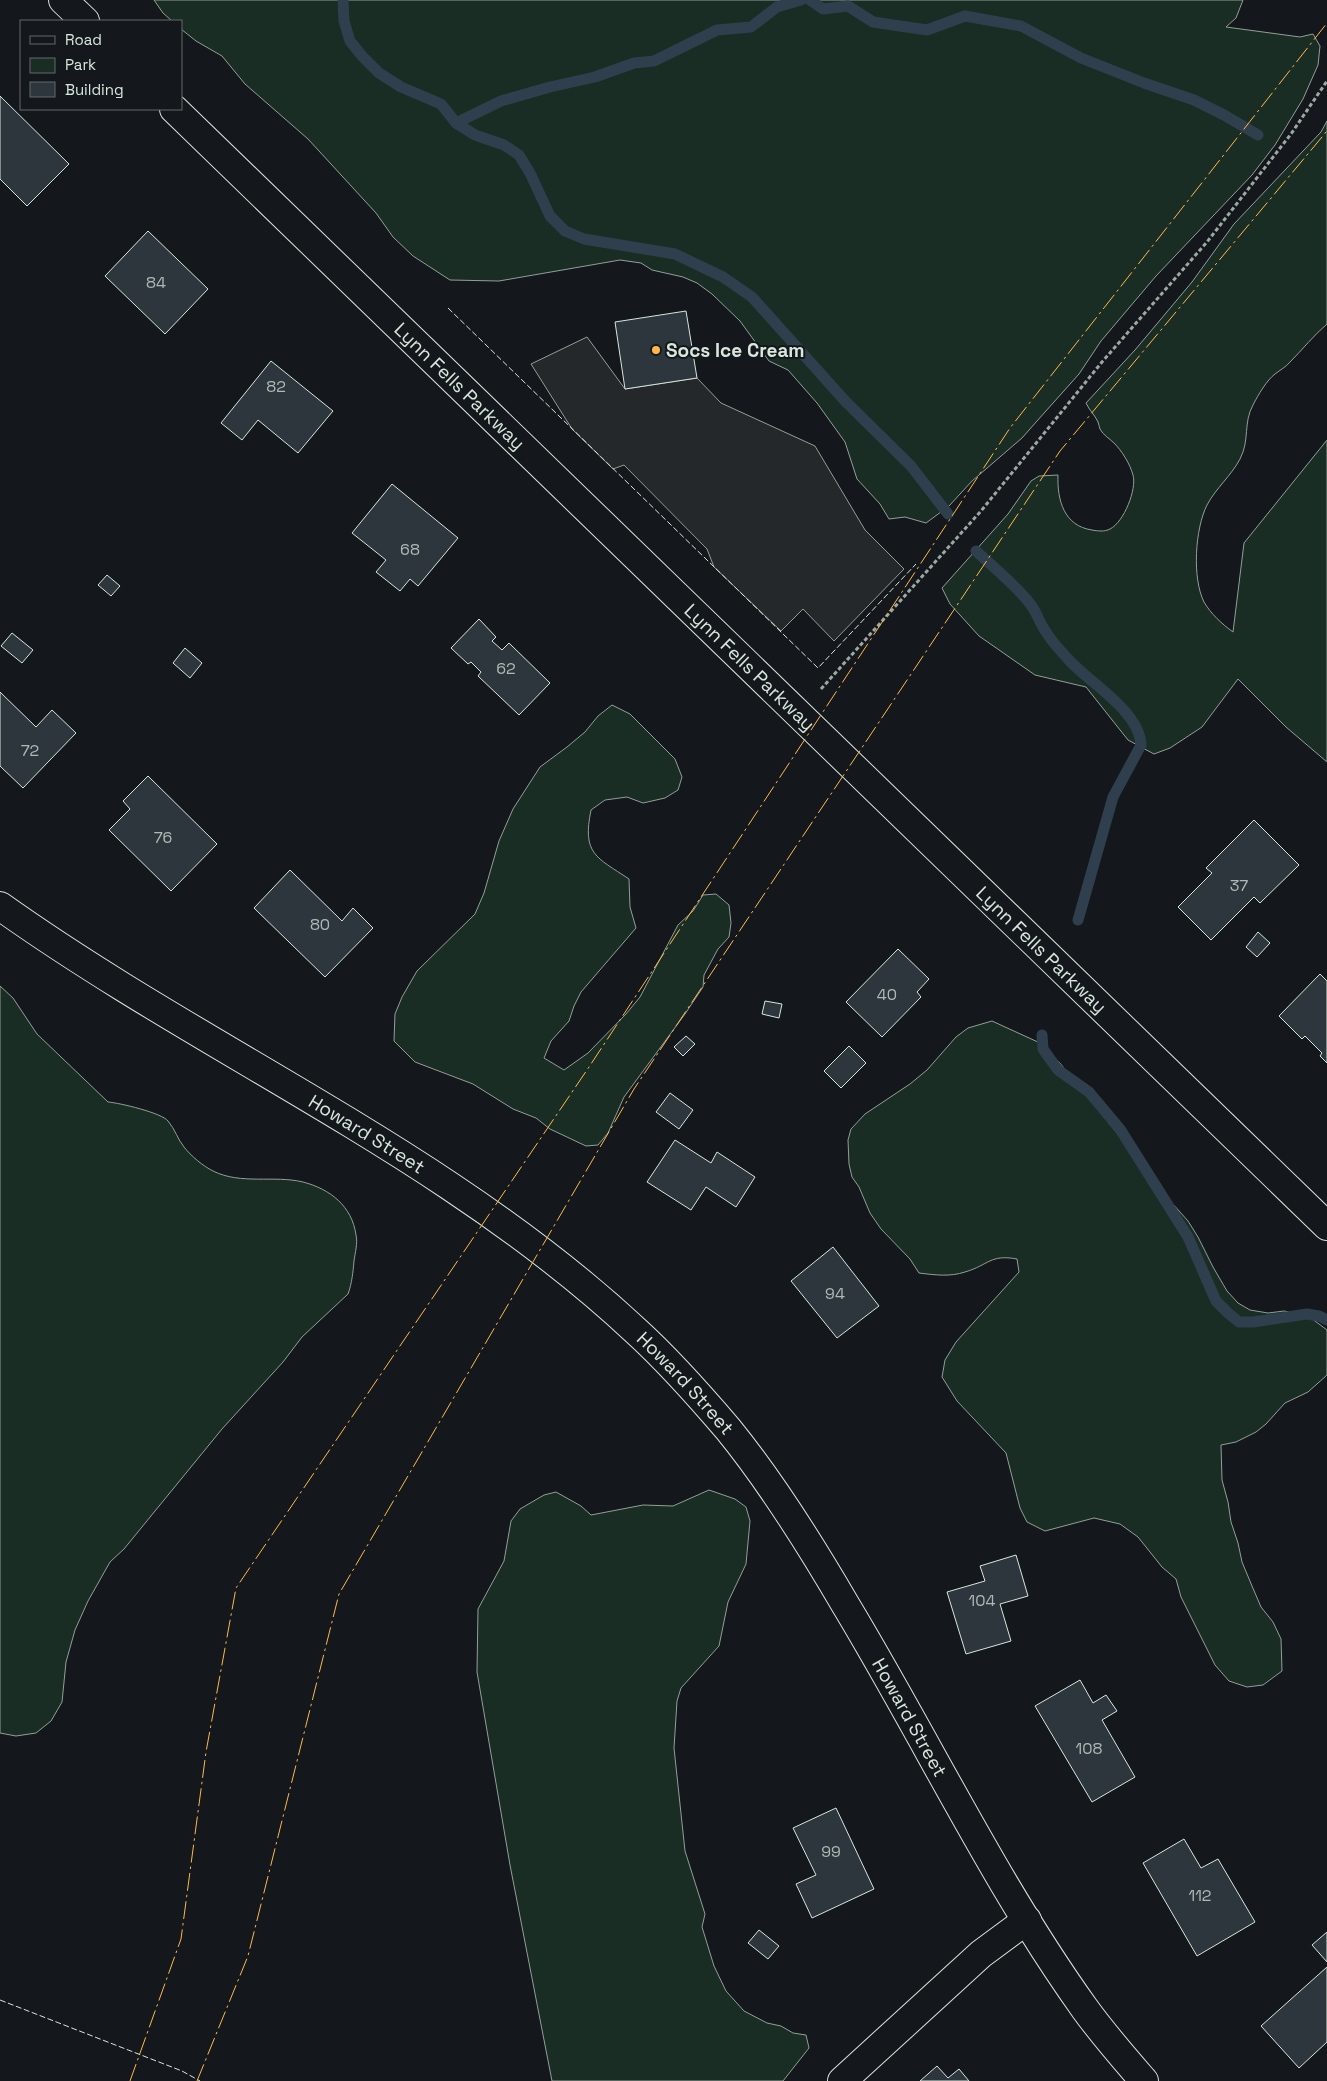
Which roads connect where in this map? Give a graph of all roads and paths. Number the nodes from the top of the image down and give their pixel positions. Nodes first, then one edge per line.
1 (63, 0) edge
2 (83, 20) edge
3 (1327, 81) edge
4 (175, 110) edge
5 (799, 714) junction
6 (0, 906) edge
7 (1327, 1226) edge
8 (1027, 1920) junction
9 (842, 2081) edge
10 (1144, 2081) edge

1 - 2 street
3 - 5 path
4 - 5 street, Lynn Fells Parkway
5 - 7 street, Lynn Fells Parkway
6 - 8 street, Howard Street
8 - 9 street
8 - 10 street, Howard Street

